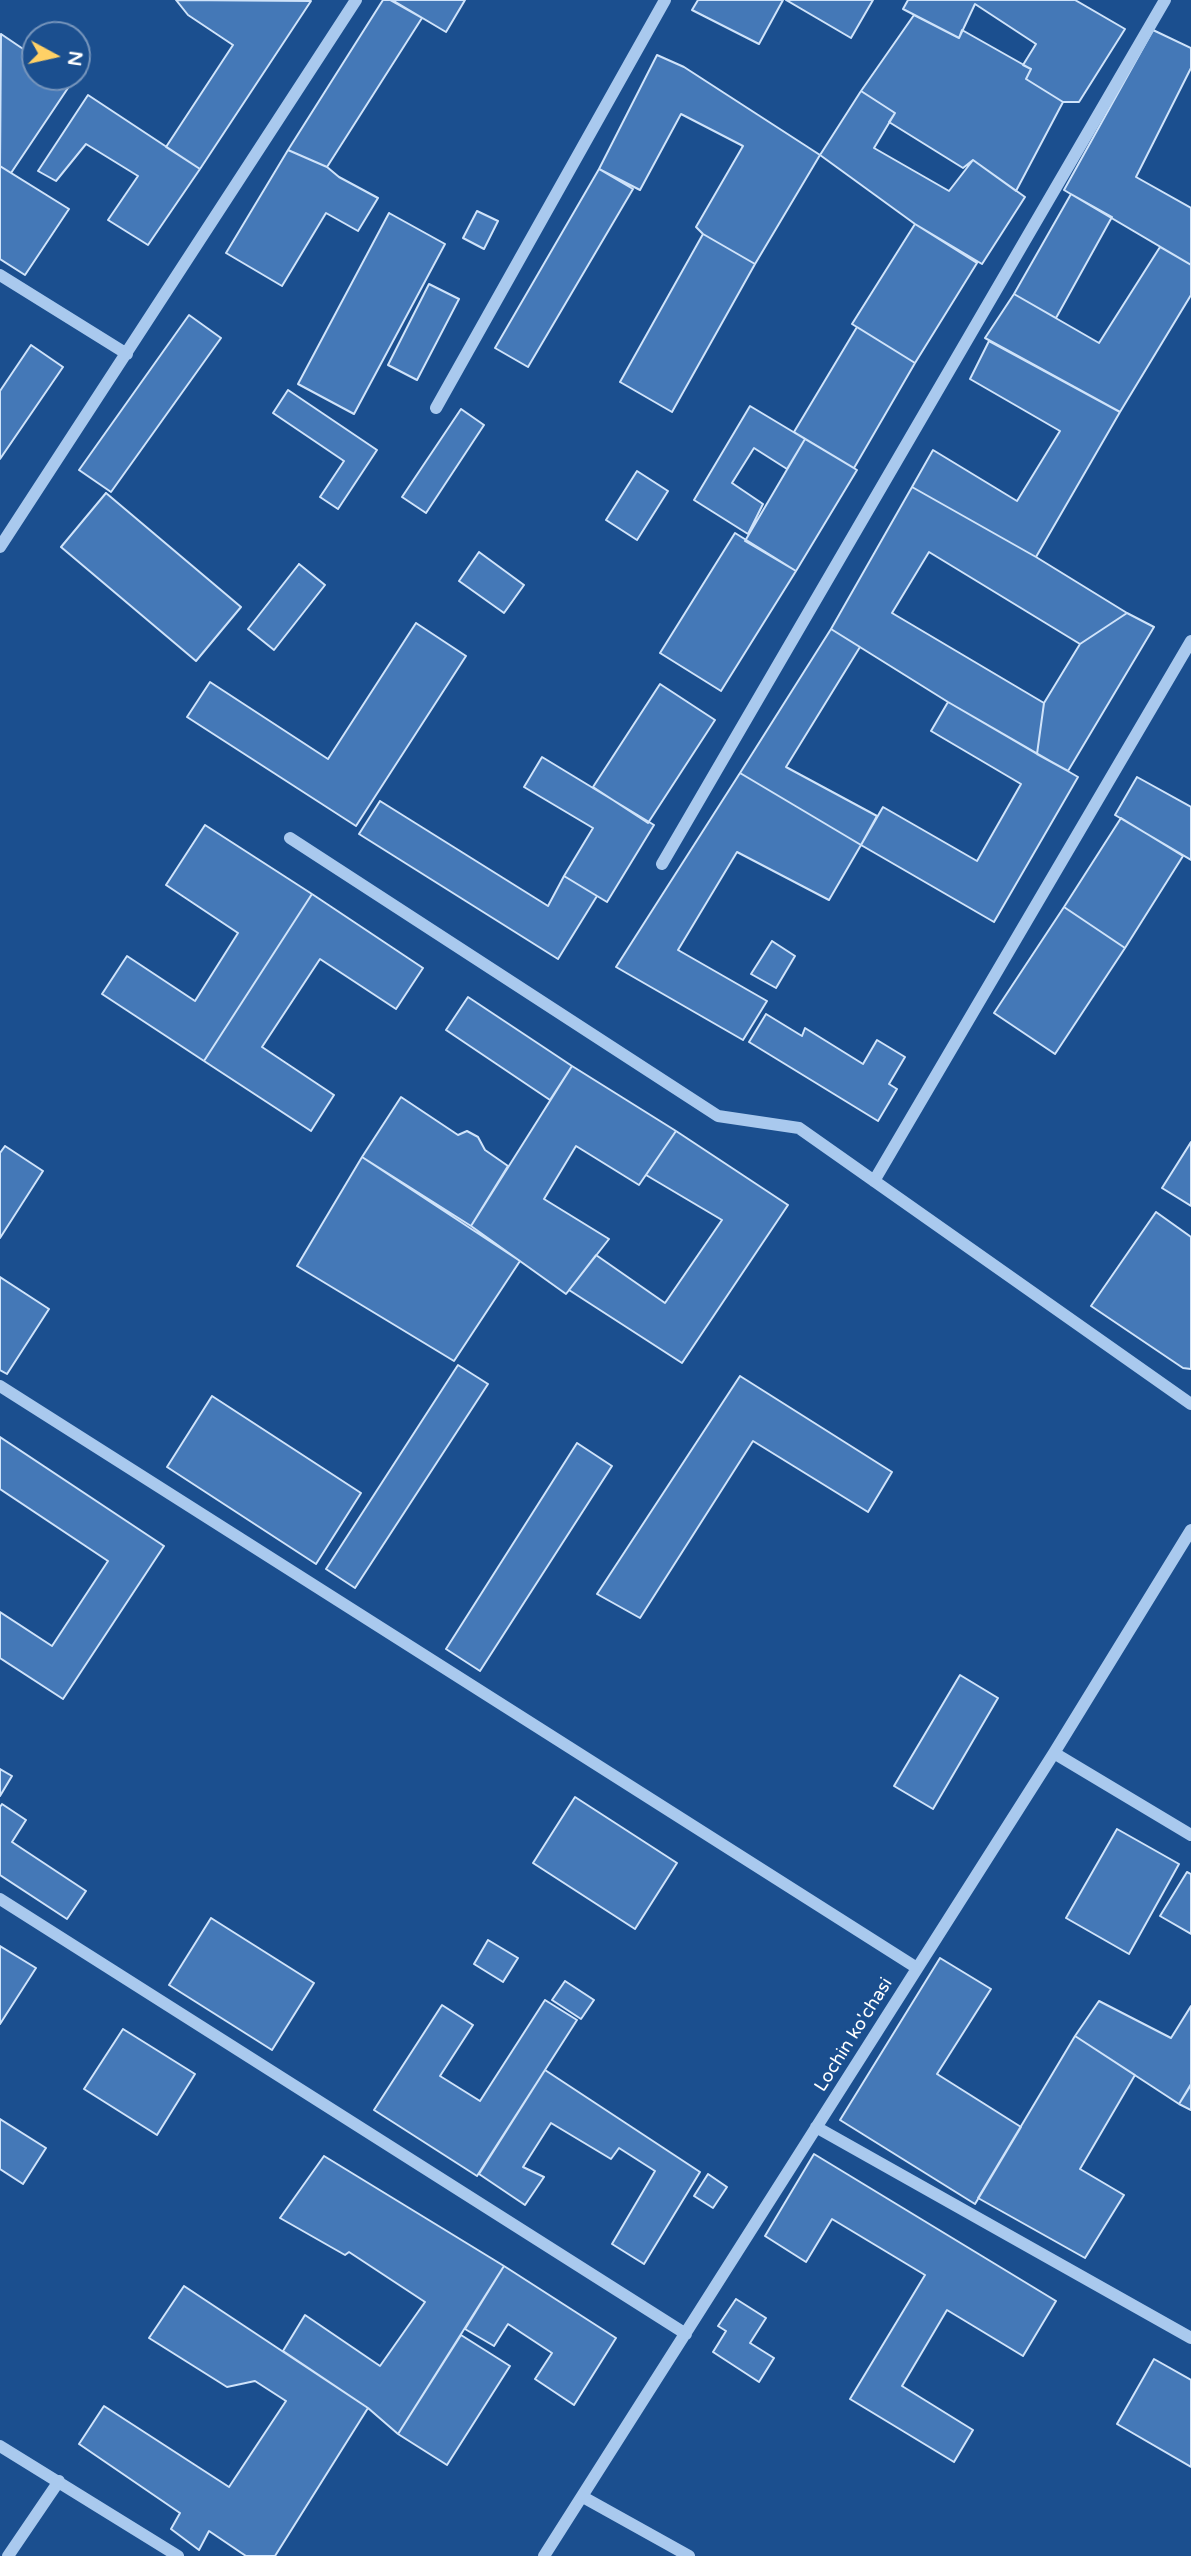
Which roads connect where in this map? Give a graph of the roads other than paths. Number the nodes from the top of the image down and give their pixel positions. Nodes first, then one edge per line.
1 (356, 0) edge
2 (665, 0) edge
3 (1166, 0) edge
4 (0, 275) edge
5 (127, 354) junction
6 (436, 408) dead end
7 (0, 547) edge
8 (1191, 641) edge
9 (290, 838) dead end
10 (662, 864) dead end
11 (874, 1181) junction
12 (0, 1386) edge
13 (1191, 1404) edge
14 (1191, 1530) edge
15 (1054, 1753) junction
16 (1191, 1835) edge
17 (0, 1899) edge
18 (917, 1968) junction
19 (816, 2127) junction
20 (686, 2334) junction
21 (1191, 2338) edge
22 (0, 2446) edge
23 (59, 2481) junction
24 (583, 2497) junction
25 (8, 2556) edge
26 (178, 2556) edge
27 (544, 2556) edge
28 (689, 2556) edge

1 - 5 street
2 - 6 street
3 - 10 street
4 - 5 street
5 - 7 street
8 - 11 street
9 - 11 street
11 - 13 street
12 - 18 street
14 - 15 street, Lochin ko'chasi
15 - 16 street
15 - 18 street, Lochin ko'chasi
17 - 20 street
18 - 19 street, Lochin ko'chasi
19 - 20 street, Lochin ko'chasi
19 - 21 street
20 - 24 street, Lochin ko'chasi
22 - 23 street
23 - 25 street
23 - 26 street
24 - 27 street, Lochin ko'chasi
24 - 28 street

